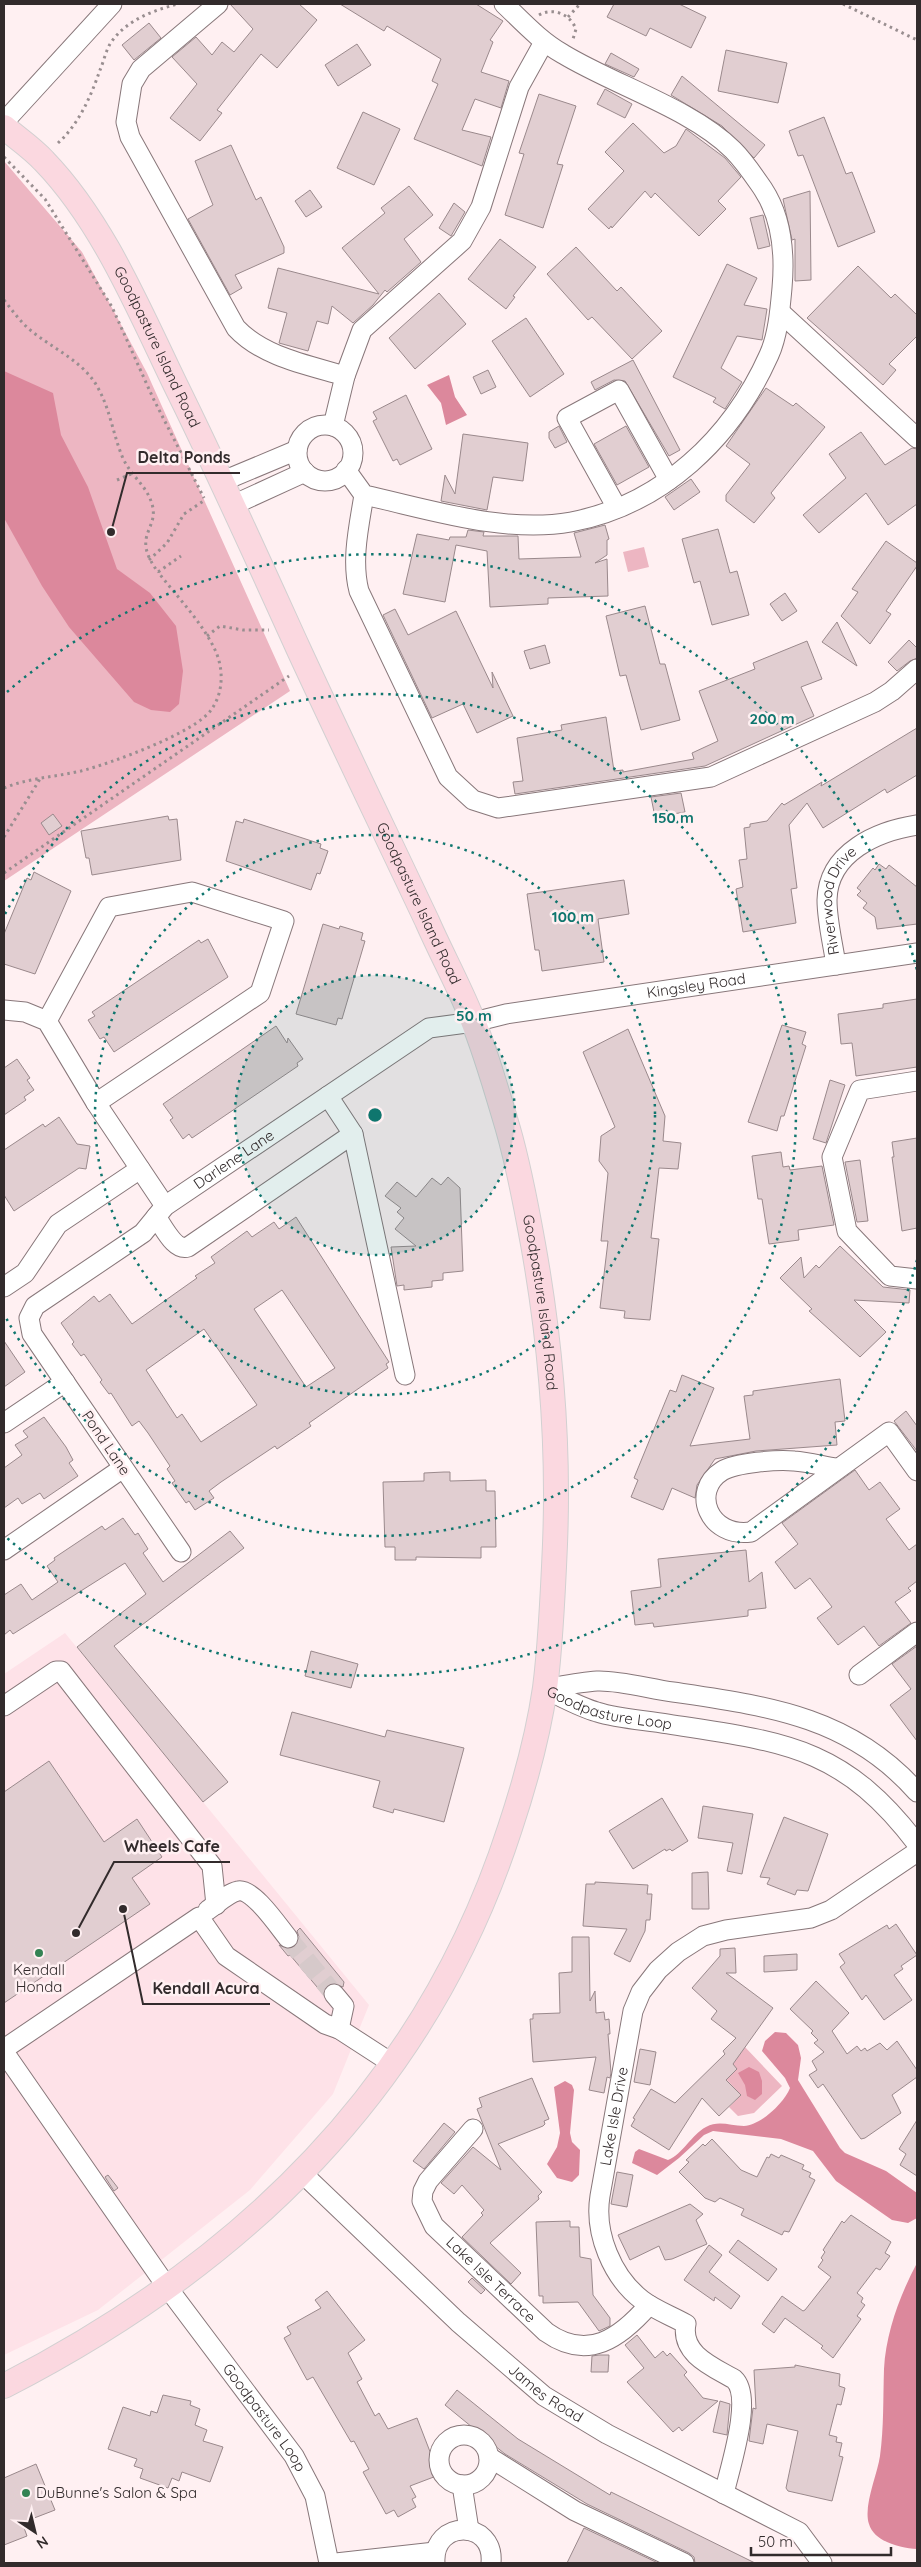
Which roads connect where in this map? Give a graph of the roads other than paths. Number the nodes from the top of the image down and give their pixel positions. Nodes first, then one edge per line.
1 (112, 4) edge
2 (218, 4) edge
3 (504, 4) edge
4 (544, 42) junction
5 (4, 122) edge
6 (4, 127) edge
7 (780, 312) junction
8 (345, 376) junction
9 (333, 426) junction
10 (917, 438) edge
11 (297, 450) junction
12 (346, 470) junction
13 (305, 472) junction
14 (669, 480) junction
15 (223, 481) junction
16 (364, 495) junction
17 (234, 505) junction
18 (617, 508) junction
19 (917, 669) edge
20 (917, 825) edge
21 (917, 953) edge
22 (836, 965) junction
23 (4, 1010) edge
24 (47, 1021) junction
25 (474, 1022) junction
26 (917, 1081) edge
27 (328, 1096) junction
28 (96, 1103) junction
29 (354, 1134) junction
30 (140, 1169) junction
31 (161, 1212) junction
32 (917, 1279) edge
33 (4, 1287) edge
34 (32, 1334) joint
35 (405, 1375) dead end
36 (65, 1382) junction
37 (4, 1423) edge
38 (123, 1468) junction
39 (836, 1468) junction
40 (917, 1471) edge
41 (4, 1550) edge
42 (181, 1552) dead end
43 (917, 1632) edge
44 (859, 1675) dead end
45 (545, 1689) junction
46 (4, 1706) edge
47 (914, 1782) edge
48 (881, 1800) junction
49 (917, 1844) edge
50 (917, 1852) edge
51 (216, 1904) junction
52 (199, 1917) junction
53 (288, 1938) tunnel mouth
54 (334, 1994) tunnel mouth
55 (339, 2029) junction
56 (4, 2050) edge
57 (393, 2064) junction
58 (473, 2128) dead end
59 (302, 2173) junction
60 (167, 2287) junction
61 (649, 2305) junction
62 (4, 2386) edge
63 (489, 2457) junction
64 (462, 2485) junction
65 (724, 2494) junction
66 (469, 2530) junction
67 (435, 2558) edge
68 (329, 2563) edge
69 (336, 2563) edge
70 (492, 2563) edge
71 (684, 2563) edge
72 (822, 2563) edge

1 - 5 street
2 - 8 street
3 - 4 street
4 - 7 street
4 - 8 street
6 - 15 main road, Goodpasture Island Road
7 - 10 street
7 - 14 street
8 - 9 street
9 - 11 street
9 - 12 street
11 - 13 street
11 - 15 street
12 - 13 street
12 - 16 street
13 - 17 street
14 - 18 street
14 - 18 street
15 - 17 main road, Goodpasture Island Road
16 - 18 street
16 - 19 street
17 - 25 main road, Goodpasture Island Road
20 - 22 street, Riverwood Drive
21 - 22 street, Kingsley Road
22 - 25 street, Kingsley Road
23 - 24 street
24 - 28 street
24 - 28 street
25 - 27 street, Darlene Lane
25 - 45 main road, Goodpasture Island Road
26 - 32 street
27 - 29 street
27 - 31 street, Darlene Lane
28 - 30 street
29 - 31 street
29 - 35 street
30 - 31 street
30 - 33 street
31 - 34 street, Darlene Lane
34 - 36 street, Pond Lane
36 - 37 street
36 - 38 street, Pond Lane
38 - 41 street
38 - 42 street, Pond Lane
39 - 39 street
39 - 40 street
43 - 44 street
45 - 47 street, Goodpasture Loop
45 - 48 street, Goodpasture Loop
45 - 57 main road, Goodpasture Island Road
46 - 51 street
47 - 48 street
48 - 49 street, Goodpasture Loop
50 - 61 street, Lake Isle Drive
51 - 52 street
51 - 53 street
52 - 55 street
52 - 56 street
54 - 55 street
55 - 57 street
56 - 60 street, Goodpasture Loop
57 - 59 main road, Goodpasture Island Road
58 - 61 street, Lake Isle Terrace
59 - 60 main road, Goodpasture Island Road
59 - 65 street, James Road
60 - 62 main road, Goodpasture Island Road
60 - 68 street, Goodpasture Loop
61 - 65 street, Lake Isle Drive
63 - 64 street
63 - 64 street
63 - 71 street
64 - 66 street
65 - 72 street, James Road
66 - 67 street
66 - 70 street
67 - 69 street

